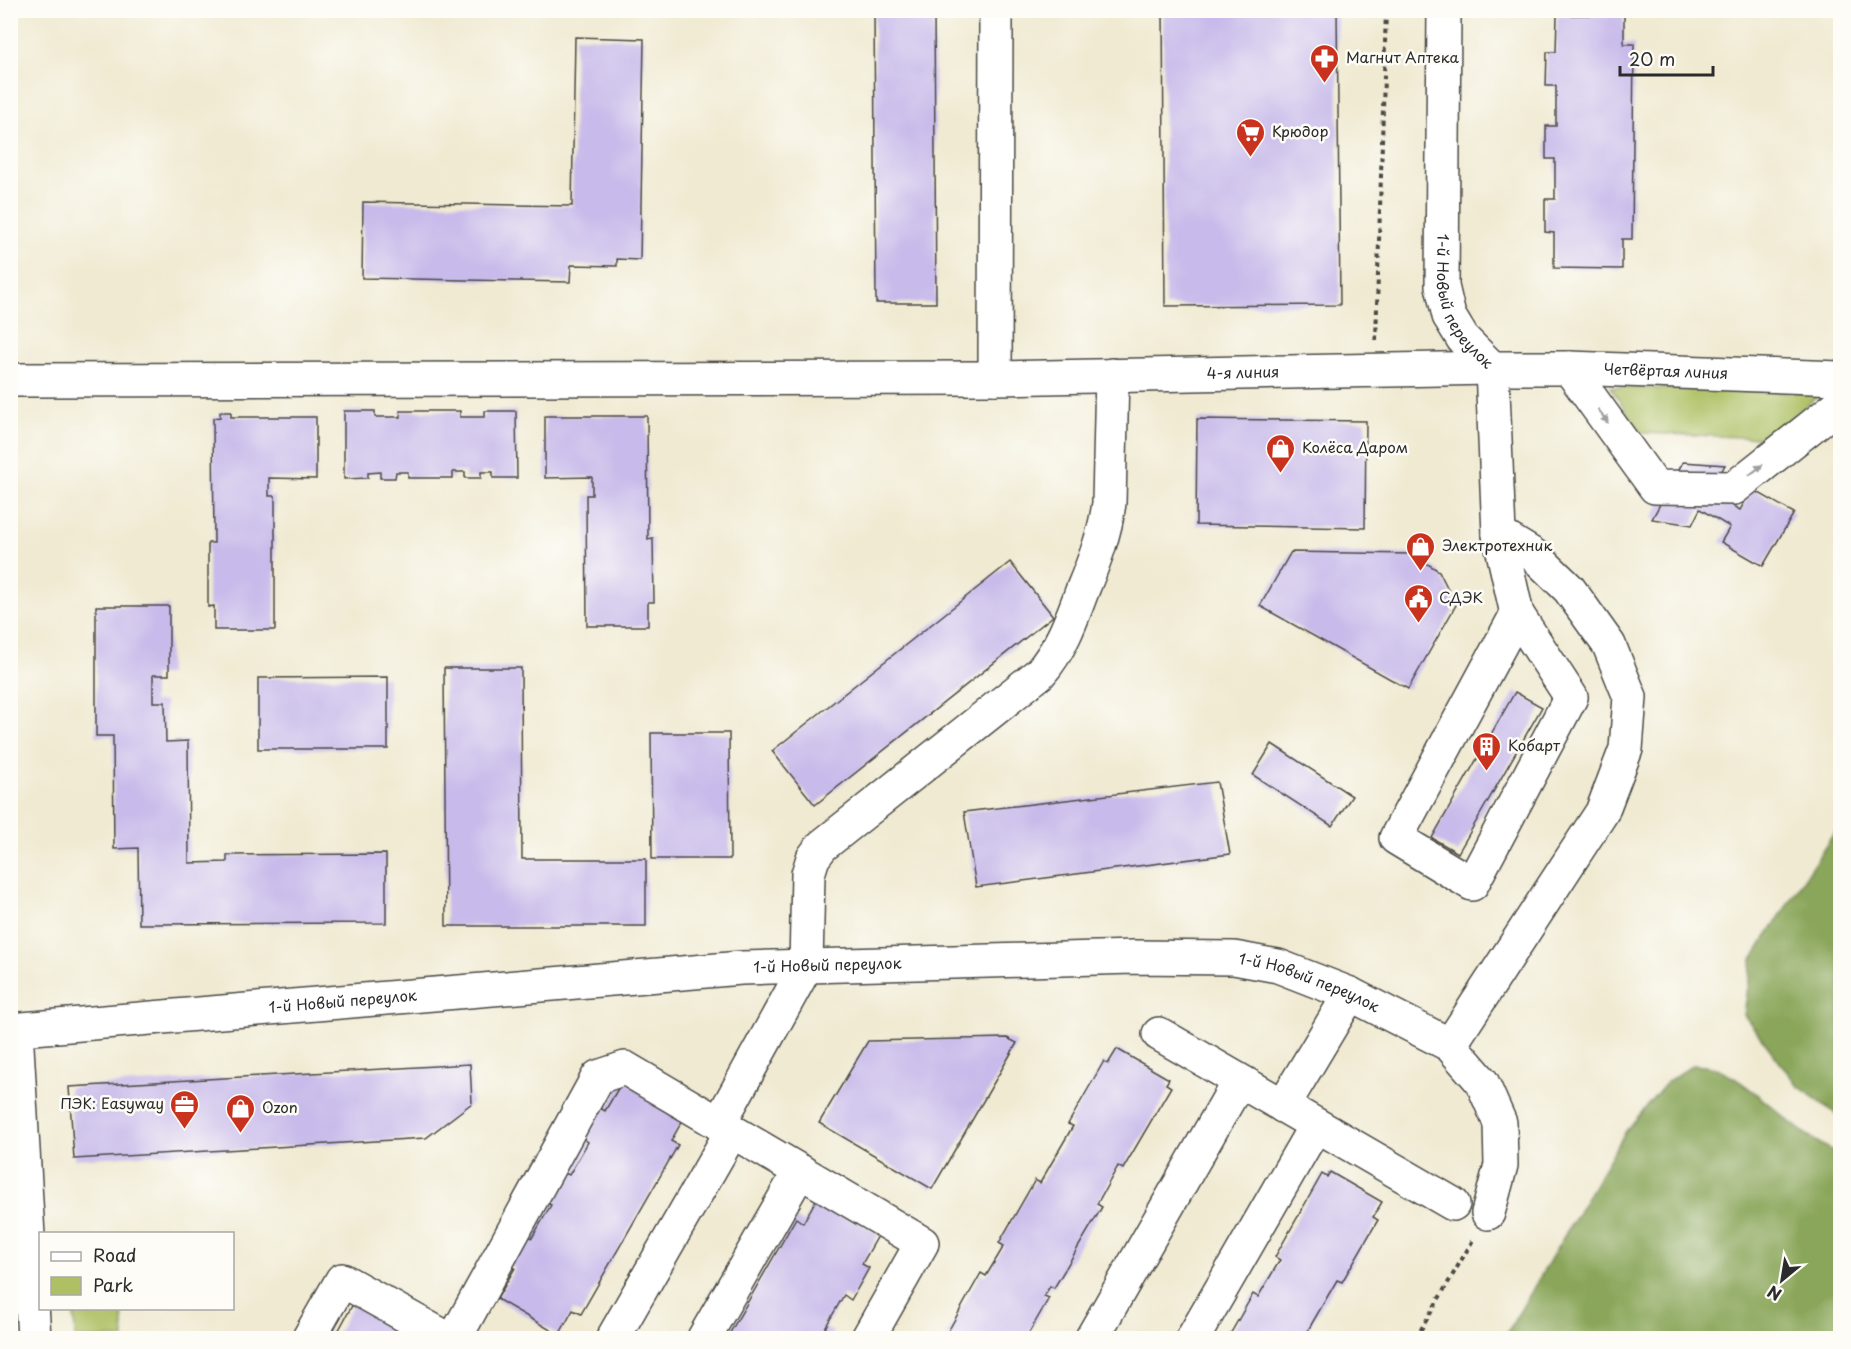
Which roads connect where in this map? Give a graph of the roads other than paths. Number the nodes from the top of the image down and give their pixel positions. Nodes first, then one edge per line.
1 (996, 10) edge
2 (1444, 10) edge
3 (1492, 368) junction
4 (1569, 368) junction
5 (1112, 375) junction
6 (995, 378) junction
7 (1840, 378) edge
8 (10, 380) edge
9 (1840, 404) edge
10 (1499, 534) junction
11 (1517, 614) junction
12 (806, 966) junction
13 (1350, 994) junction
14 (13, 1030) edge
15 (1159, 1034) dead end
16 (1450, 1045) junction
17 (1239, 1081) junction
18 (1283, 1106) junction
19 (1316, 1125) junction
20 (725, 1127) junction
21 (800, 1172) junction
22 (1453, 1204) dead end
23 (1488, 1213) road end
24 (34, 1338) edge
25 (309, 1338) edge
26 (446, 1338) edge
27 (455, 1338) edge
28 (613, 1338) edge
29 (704, 1338) edge
30 (868, 1338) edge
31 (1092, 1338) edge
32 (1193, 1338) edge

1 - 6 street
2 - 3 street, 1-й Новый переулок
3 - 4 street, Четвёртая линия
3 - 5 street, 4-я линия
3 - 10 street, 1-й Новый переулок
4 - 7 street, Четвёртая линия
4 -> 9 street
5 - 6 street, 4-я линия
5 - 12 street
6 - 8 street, 4-я линия
10 - 11 street, 1-й Новый переулок
10 - 16 street
11 - 11 street
12 - 13 street, 1-й Новый переулок
12 - 14 street, 1-й Новый переулок
12 - 20 street
13 - 16 street, 1-й Новый переулок
13 - 18 street
14 - 24 street
15 - 17 street
16 - 23 street
17 - 18 street
17 - 31 street
18 - 19 street
19 - 22 street
19 - 32 street
20 - 21 street
20 - 27 street
20 - 28 street
21 - 29 street
21 - 30 street
25 - 26 street

